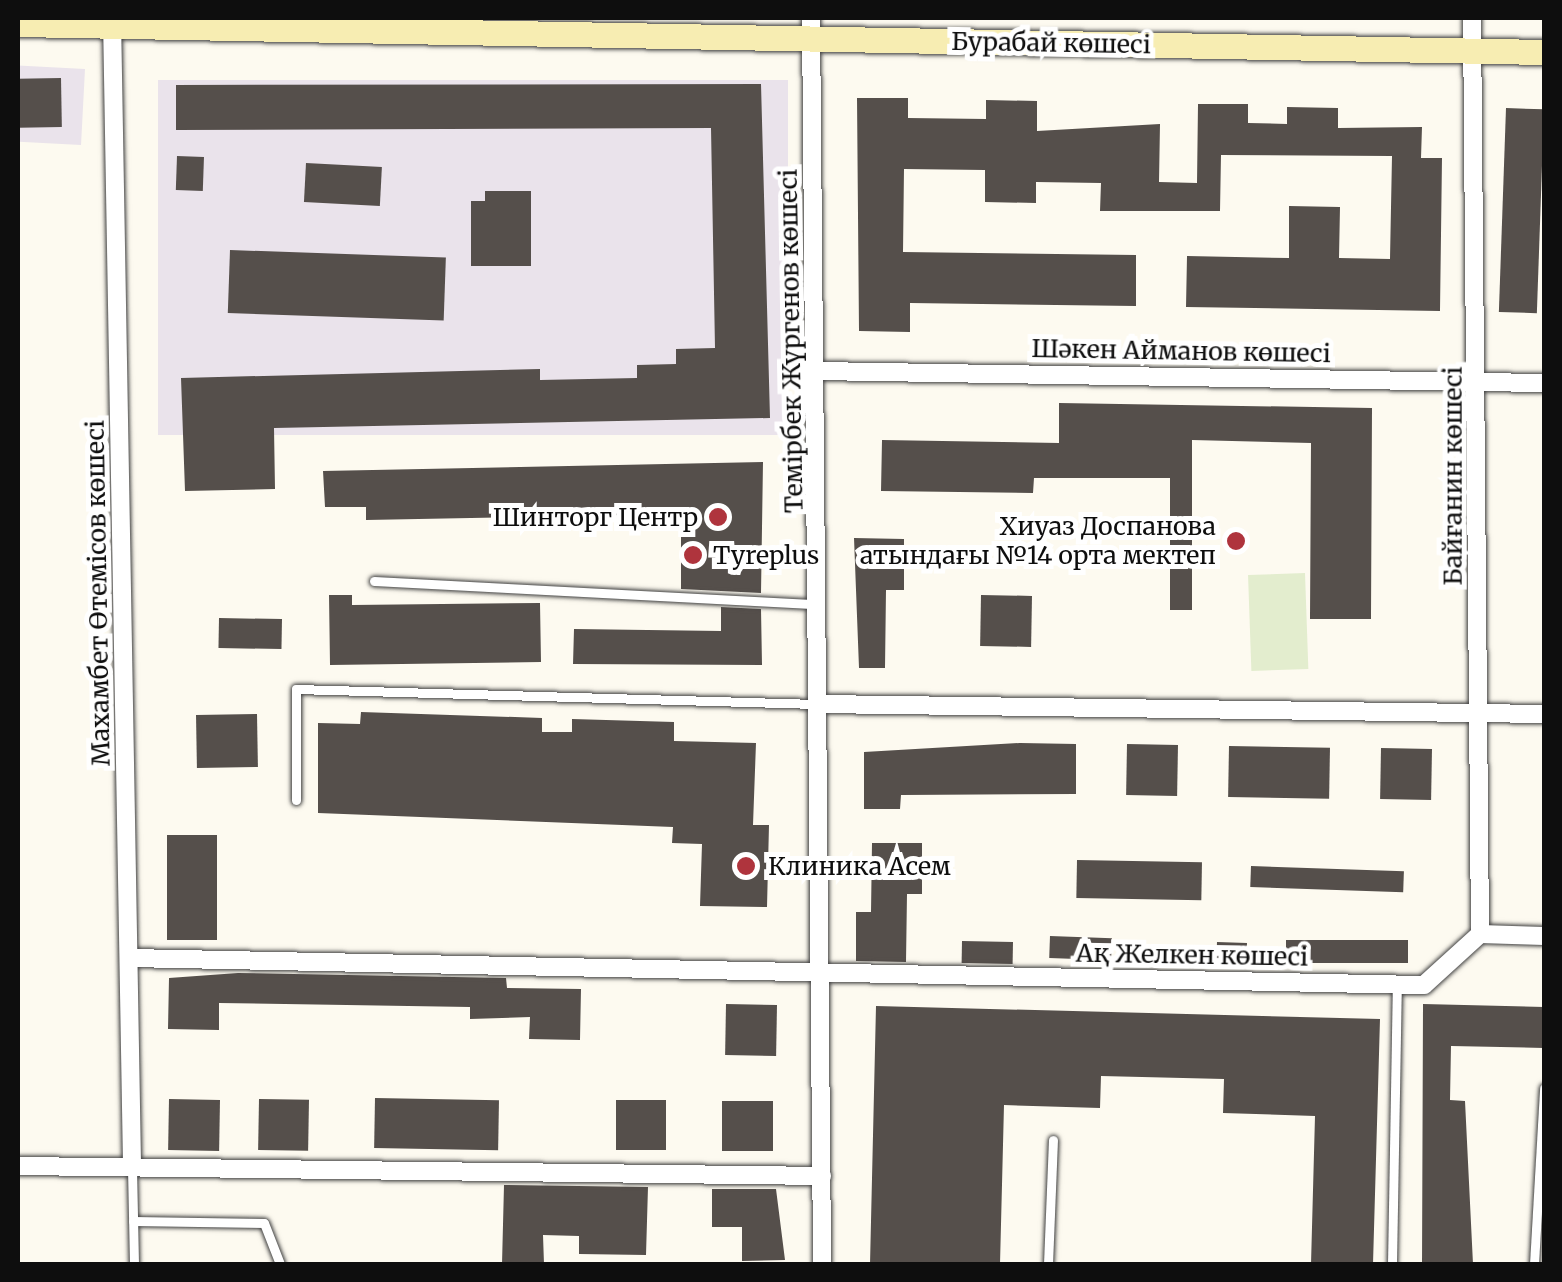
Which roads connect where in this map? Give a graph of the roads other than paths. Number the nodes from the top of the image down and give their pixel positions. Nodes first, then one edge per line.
1 (1472, 18) edge
2 (112, 22) edge
3 (18, 24) edge
4 (811, 28) edge
5 (1471, 52) junction
6 (1544, 52) edge
7 (817, 371) junction
8 (1478, 380) junction
9 (1544, 383) edge
10 (374, 581) dead end
11 (819, 605) junction
12 (820, 704) junction
13 (1477, 712) junction
14 (1544, 714) edge
15 (296, 800) dead end
16 (1480, 934) junction
17 (1544, 936) edge
18 (130, 958) junction
19 (819, 971) junction
20 (1398, 985) junction
21 (1544, 1088) edge
22 (1053, 1140) dead end
23 (18, 1166) edge
24 (132, 1168) junction
25 (822, 1176) junction
26 (133, 1221) junction
27 (134, 1264) edge
28 (280, 1264) edge
29 (822, 1264) edge
30 (1048, 1264) edge
31 (1392, 1264) edge
32 (1534, 1264) edge

1 - 5 street, Байғанин көшесі
2 - 3 street, Бурабай көшесі
2 - 4 street, Бурабай көшесі
2 - 18 street, Махамбет Өтемісов көшесі
4 - 5 street, Бурабай көшесі
4 - 7 street, Темірбек Жүргенов көшесі
5 - 6 street, Бурабай көшесі
5 - 8 street, Байғанин көшесі
7 - 8 street, Шәкен Айманов көшесі
7 - 11 street, Темірбек Жүргенов көшесі
8 - 9 street, Шәкен Айманов көшесі
8 - 13 street, Байғанин көшесі
10 - 11 lane
11 - 12 street, Темірбек Жүргенов көшесі
12 - 13 street
12 - 15 lane
12 - 19 street, Темірбек Жүргенов көшесі
13 - 14 street
13 - 16 street, Байғанин көшесі
16 - 17 street
16 - 20 street, Ақ Желкен көшесі
18 - 19 street, Ақ Желкен көшесі
18 - 24 street, Махамбет Өтемісов көшесі
19 - 20 street, Ақ Желкен көшесі
19 - 25 street, Темірбек Жүргенов көшесі
20 - 31 lane
21 - 32 lane
22 - 30 lane
23 - 24 street
24 - 25 street
24 - 26 lane
25 - 29 street, Темірбек Жүргенов көшесі
26 - 27 lane
26 - 28 lane

